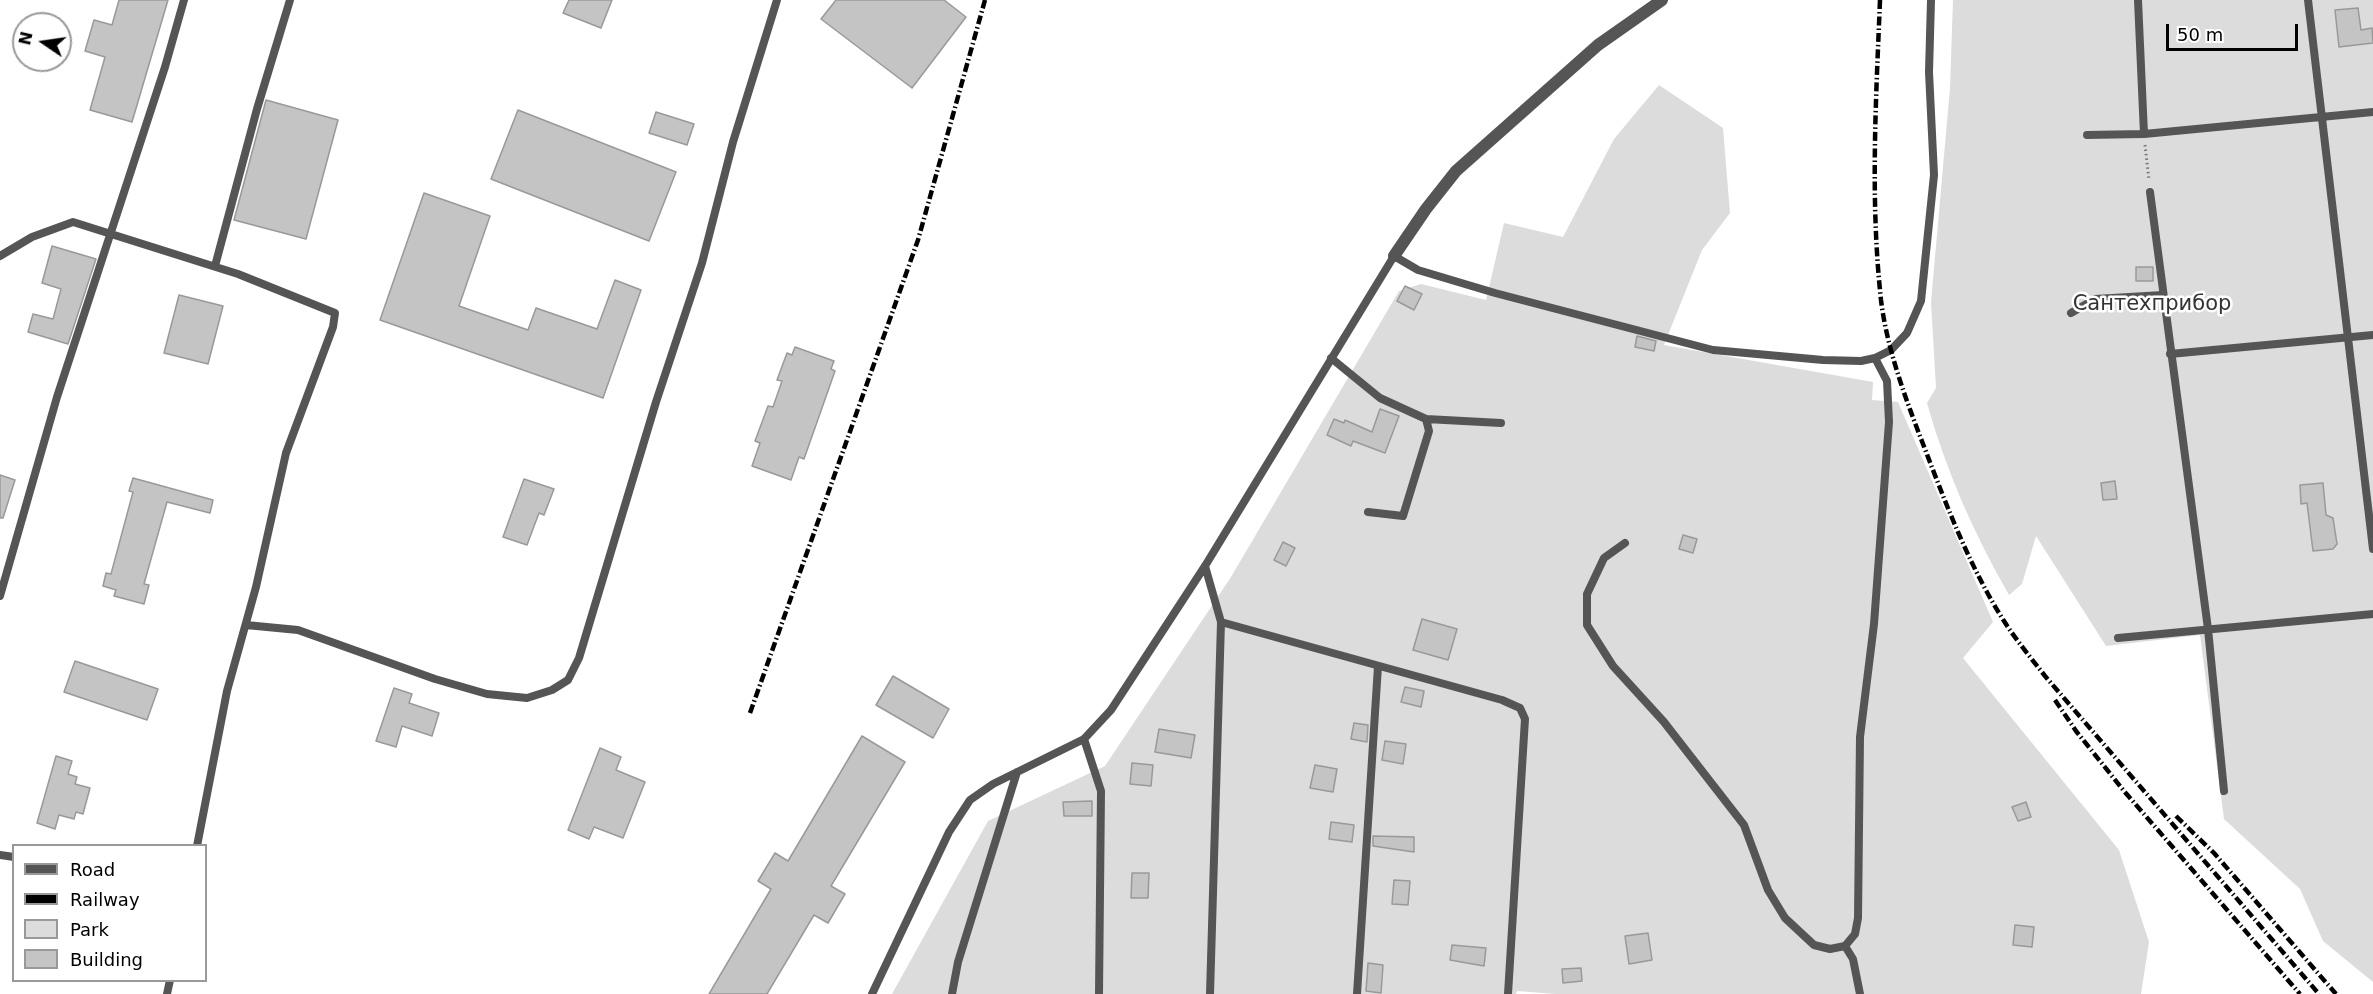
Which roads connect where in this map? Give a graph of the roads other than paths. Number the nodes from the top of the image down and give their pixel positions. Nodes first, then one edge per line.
1 (184, 0) edge
2 (290, 0) edge
3 (777, 0) edge
4 (1662, 0) edge
5 (1931, 0) edge
6 (2138, 0) edge
7 (2308, 0) edge
8 (2373, 112) edge
9 (2323, 118) junction
10 (2144, 134) junction
11 (2087, 135) dead end
12 (2150, 192) road end
13 (111, 234) junction
14 (0, 256) edge
15 (1394, 256) junction
16 (215, 266) junction
17 (2163, 296) junction
18 (2071, 312) dead end
19 (2373, 334) edge
20 (2348, 337) junction
21 (2170, 354) junction
22 (1331, 357) junction
23 (1875, 358) junction
24 (1426, 419) junction
25 (1501, 423) dead end
26 (1368, 512) dead end
27 (1625, 543) dead end
28 (2373, 549) edge
29 (1205, 566) junction
30 (0, 596) edge
31 (2373, 614) edge
32 (1221, 622) junction
33 (246, 625) junction
34 (2208, 629) junction
35 (2118, 638) dead end
36 (1378, 666) junction
37 (1084, 739) junction
38 (1017, 772) junction
39 (2224, 791) dead end
40 (197, 844) edge
41 (1845, 946) junction
42 (872, 994) edge
43 (952, 994) edge
44 (1100, 994) edge
45 (1210, 994) edge
46 (1357, 994) edge
47 (1508, 994) edge
48 (1860, 994) edge

1 - 13 lane
2 - 16 lane
3 - 33 lane
4 - 15 street
5 - 23 lane
6 - 10 lane
7 - 9 lane
8 - 9 lane
9 - 10 lane
9 - 20 lane
10 - 11 lane
12 - 17 lane
13 - 14 lane
13 - 16 lane
13 - 30 lane
15 - 22 lane
15 - 23 lane
16 - 33 lane
17 - 18 lane
17 - 21 lane
19 - 20 lane
20 - 21 lane
20 - 28 lane
21 - 34 lane
22 - 24 lane
22 - 29 lane
23 - 41 lane
24 - 25 lane
24 - 26 lane
27 - 41 lane
29 - 32 lane
29 - 37 lane
31 - 34 lane
32 - 36 lane
32 - 45 lane
33 - 40 lane
34 - 35 lane
34 - 39 lane
36 - 46 lane
36 - 47 lane
37 - 38 lane
37 - 44 lane
38 - 42 lane
38 - 43 lane
41 - 48 lane

